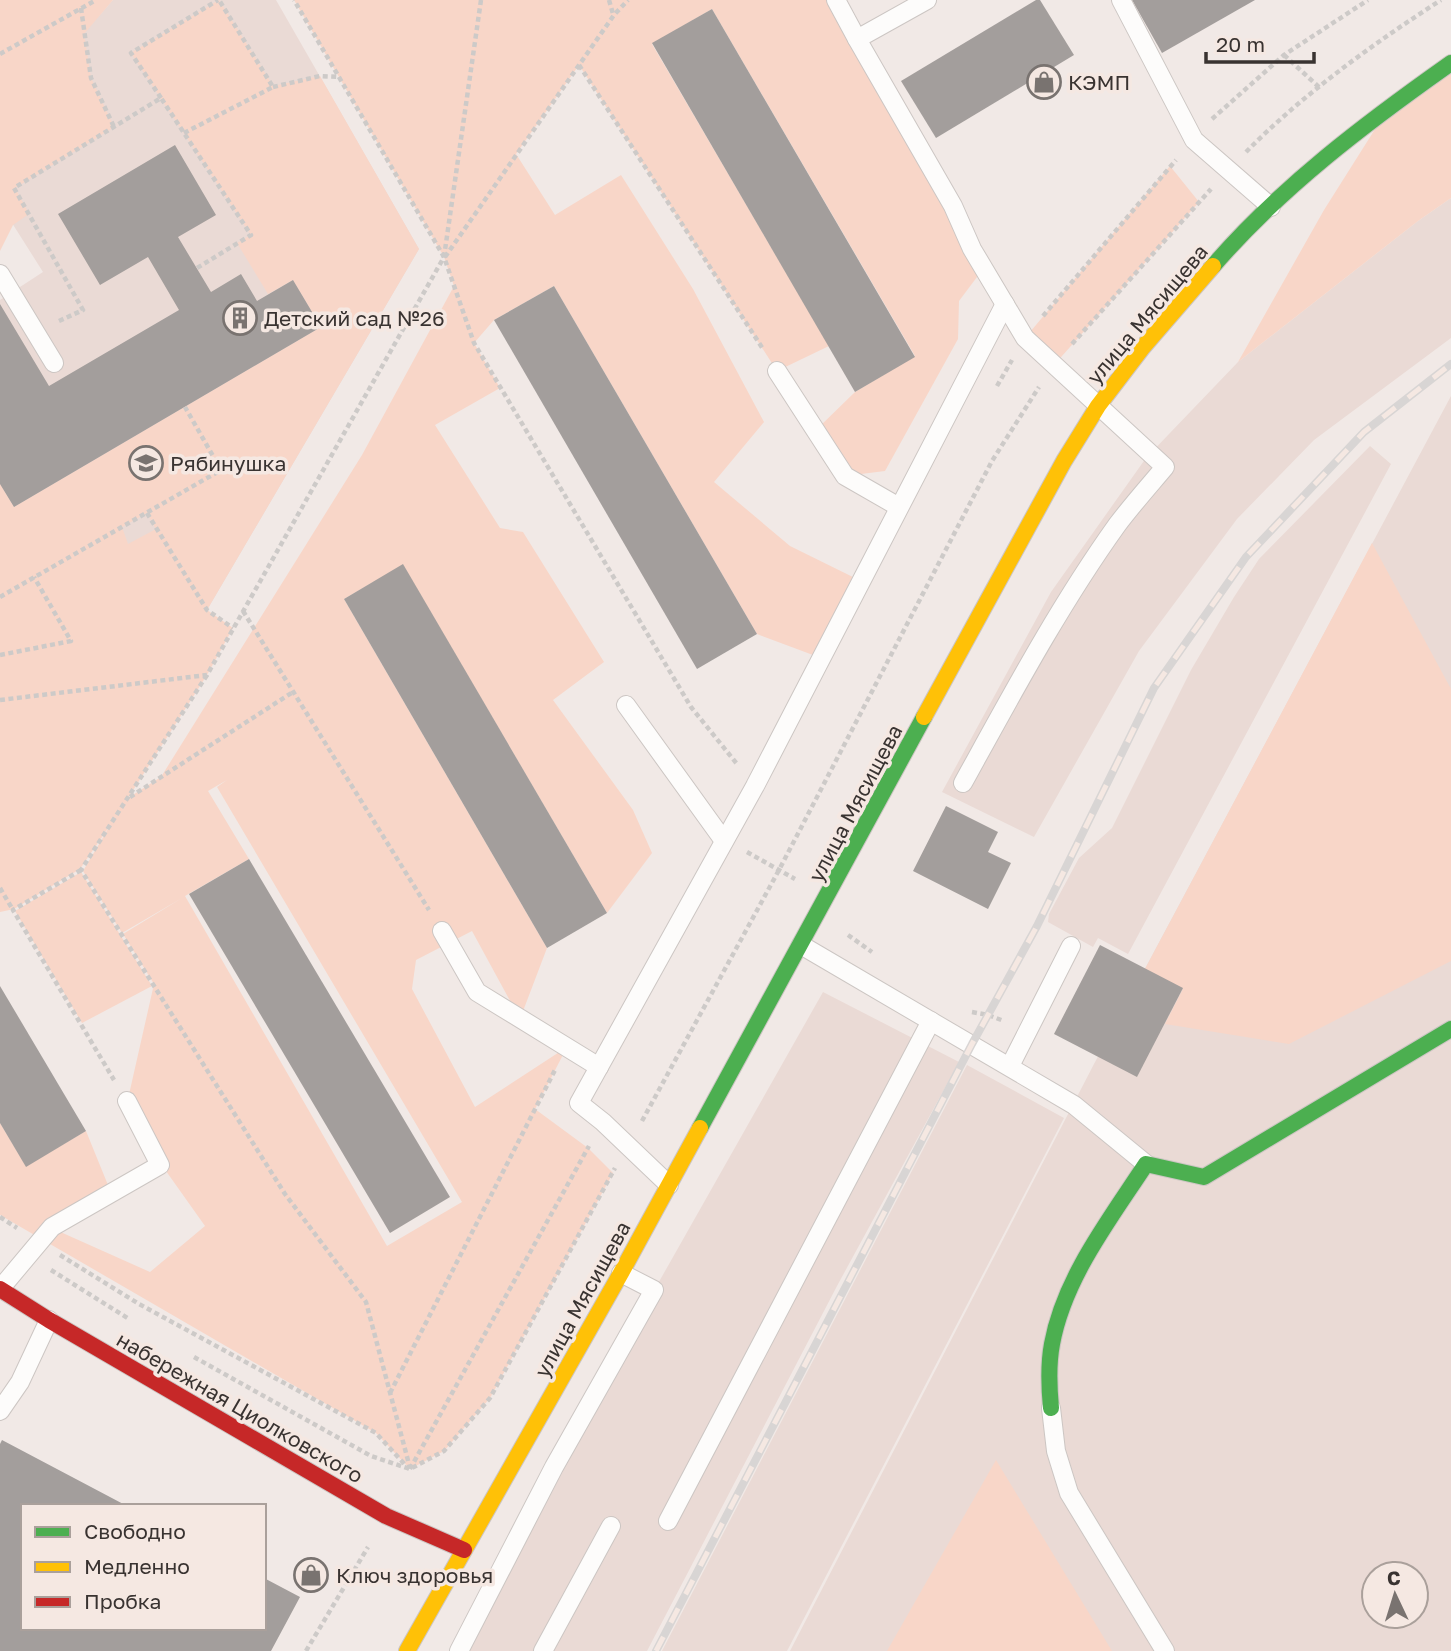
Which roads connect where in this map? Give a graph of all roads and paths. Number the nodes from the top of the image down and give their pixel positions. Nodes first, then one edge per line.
1 (96, 0) edge
2 (218, 0) edge
3 (293, 0) edge
4 (481, 0) edge
5 (610, 0) edge
6 (628, 0) edge
7 (836, 0) edge
8 (927, 0) edge
9 (1121, 0) edge
10 (1368, 0) edge
11 (81, 8) junction
12 (614, 15) junction
13 (857, 38) junction
14 (0, 54) edge
15 (1284, 55) junction
16 (1451, 63) edge
17 (579, 65) junction
18 (339, 77) junction
19 (273, 87) junction
20 (1320, 88) dead end
21 (160, 98) junction
22 (114, 127) junction
23 (184, 133) junction
24 (1194, 139) junction
25 (1271, 207) junction
26 (444, 257) junction
27 (197, 268) dead end
28 (0, 274) edge
29 (1005, 304) junction
30 (36, 332) junction
31 (1025, 338) junction
32 (54, 363) dead end
33 (777, 371) joint
34 (990, 396) dead end
35 (1098, 406) junction
36 (186, 407) dead end
37 (899, 506) junction
38 (147, 513) junction
39 (34, 577) junction
40 (0, 597) edge
41 (243, 611) junction
42 (233, 628) junction
43 (0, 655) edge
44 (207, 675) junction
45 (293, 692) junction
46 (0, 700) edge
47 (626, 705) dead end
48 (963, 783) dead end
49 (755, 786) junction
50 (127, 799) junction
51 (723, 841) junction
52 (744, 850) dead end
53 (81, 870) junction
54 (0, 888) edge
55 (827, 898) junction
56 (13, 910) junction
57 (818, 915) junction
58 (442, 931) joint
59 (801, 945) junction
60 (1071, 946) dead end
61 (873, 952) dead end
62 (961, 1011) dead end
63 (931, 1021) junction
64 (1451, 1028) edge
65 (1028, 1031) junction
66 (567, 1047) junction
67 (1010, 1066) junction
68 (599, 1067) junction
69 (127, 1101) joint
70 (603, 1122) junction
71 (1146, 1164) junction
72 (670, 1185) junction
73 (0, 1217) edge
74 (34, 1249) junction
75 (621, 1273) junction
76 (0, 1289) edge
77 (130, 1320) dead end
78 (49, 1321) junction
79 (189, 1354) dead end
80 (390, 1393) junction
81 (1051, 1408) joint
82 (0, 1410) edge
83 (410, 1469) junction
84 (668, 1521) dead end
85 (611, 1526) dead end
86 (368, 1546) dead end
87 (464, 1550) junction
88 (306, 1651) edge
89 (407, 1651) edge
90 (459, 1651) edge
91 (543, 1651) edge
92 (1165, 1651) edge

1 - 11 path
2 - 19 path
2 - 21 path
3 - 18 path
4 - 26 path
5 - 12 path
6 - 12 path
7 - 13 lane
8 - 13 lane
9 - 24 lane
10 - 15 path
11 - 14 path
11 - 22 path
12 - 17 path
13 - 29 lane
15 - 20 path
15 - 24 path
16 - 25 main road, улица Мясищева
17 - 26 path
17 - 33 path
18 - 19 path
18 - 26 path
19 - 23 path
21 - 22 path
21 - 23 path
22 - 30 path
23 - 27 path
24 - 25 lane
24 - 31 path
25 - 35 main road, улица Мясищева
26 - 41 path
26 - 49 path
28 - 30 lane
29 - 31 lane
29 - 37 lane
30 - 32 lane
31 - 34 path
31 - 35 lane
33 - 37 lane
35 - 48 lane
35 - 55 main road, улица Мясищева
36 - 38 path
37 - 49 lane
38 - 39 path
38 - 42 path
39 - 40 path
39 - 43 path
41 - 42 path
41 - 45 path
42 - 44 path
44 - 46 path
44 - 50 path
45 - 50 path
45 - 58 path
47 - 51 lane
49 - 51 lane
50 - 53 path
51 - 68 lane
52 - 55 path
53 - 56 path
53 - 80 path
54 - 56 path
55 - 57 main road, улица Мясищева
56 - 69 path
57 - 59 main road, улица Мясищева
57 - 61 path
58 - 66 lane
59 - 63 lane
59 - 72 main road, улица Мясищева
60 - 65 lane
62 - 65 path
63 - 67 lane
63 - 84 lane
64 - 71 main road
65 - 67 lane
66 - 68 lane
66 - 80 path
67 - 71 lane
68 - 70 lane
69 - 74 lane
70 - 72 lane
70 - 83 path
71 - 81 main road
72 - 75 main road, улица Мясищева
73 - 74 path
74 - 76 lane
74 - 77 path
74 - 83 path
75 - 87 main road, улица Мясищева
75 - 90 lane
76 - 78 main road, набережная Циолковского
78 - 82 lane
78 - 87 main road, набережная Циолковского
79 - 83 path
80 - 83 path
81 - 92 lane
85 - 91 lane
86 - 88 path
87 - 89 main road, улица Мясищева

